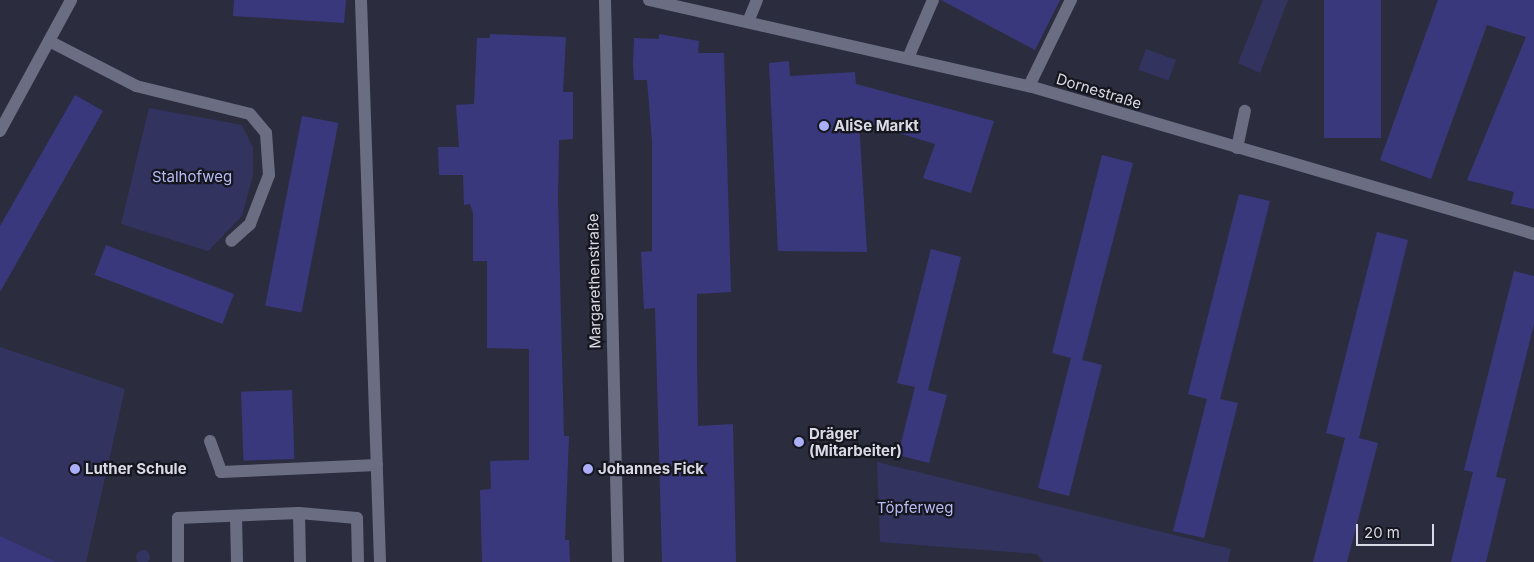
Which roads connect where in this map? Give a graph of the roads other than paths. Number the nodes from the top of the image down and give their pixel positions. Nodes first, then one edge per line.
1 (71, 0) edge
2 (361, 0) edge
3 (605, 0) edge
4 (649, 0) edge
5 (757, 0) edge
6 (933, 0) edge
7 (1071, 0) edge
8 (748, 22) junction
9 (49, 41) junction
10 (908, 58) junction
11 (1029, 86) junction
12 (1245, 111) dead end
13 (0, 131) edge
14 (1237, 148) junction
15 (1534, 234) edge
16 (231, 241) dead end
17 (210, 441) dead end
18 (377, 465) junction
19 (299, 513) junction
20 (236, 517) junction
21 (178, 562) edge
22 (237, 562) edge
23 (300, 562) edge
24 (358, 562) edge
25 (380, 562) edge
26 (618, 562) edge

1 - 9 street
2 - 18 street
3 - 26 street, Margarethenstraße
4 - 8 street, Dornestraße
5 - 8 street
6 - 10 street
7 - 11 street
8 - 10 street, Dornestraße
9 - 13 street
9 - 16 street
10 - 11 street, Dornestraße
11 - 14 street, Dornestraße
12 - 14 street
14 - 15 street, Dornestraße
17 - 18 street
18 - 25 street
19 - 20 street
19 - 23 street
19 - 24 street
20 - 21 street
20 - 22 street

